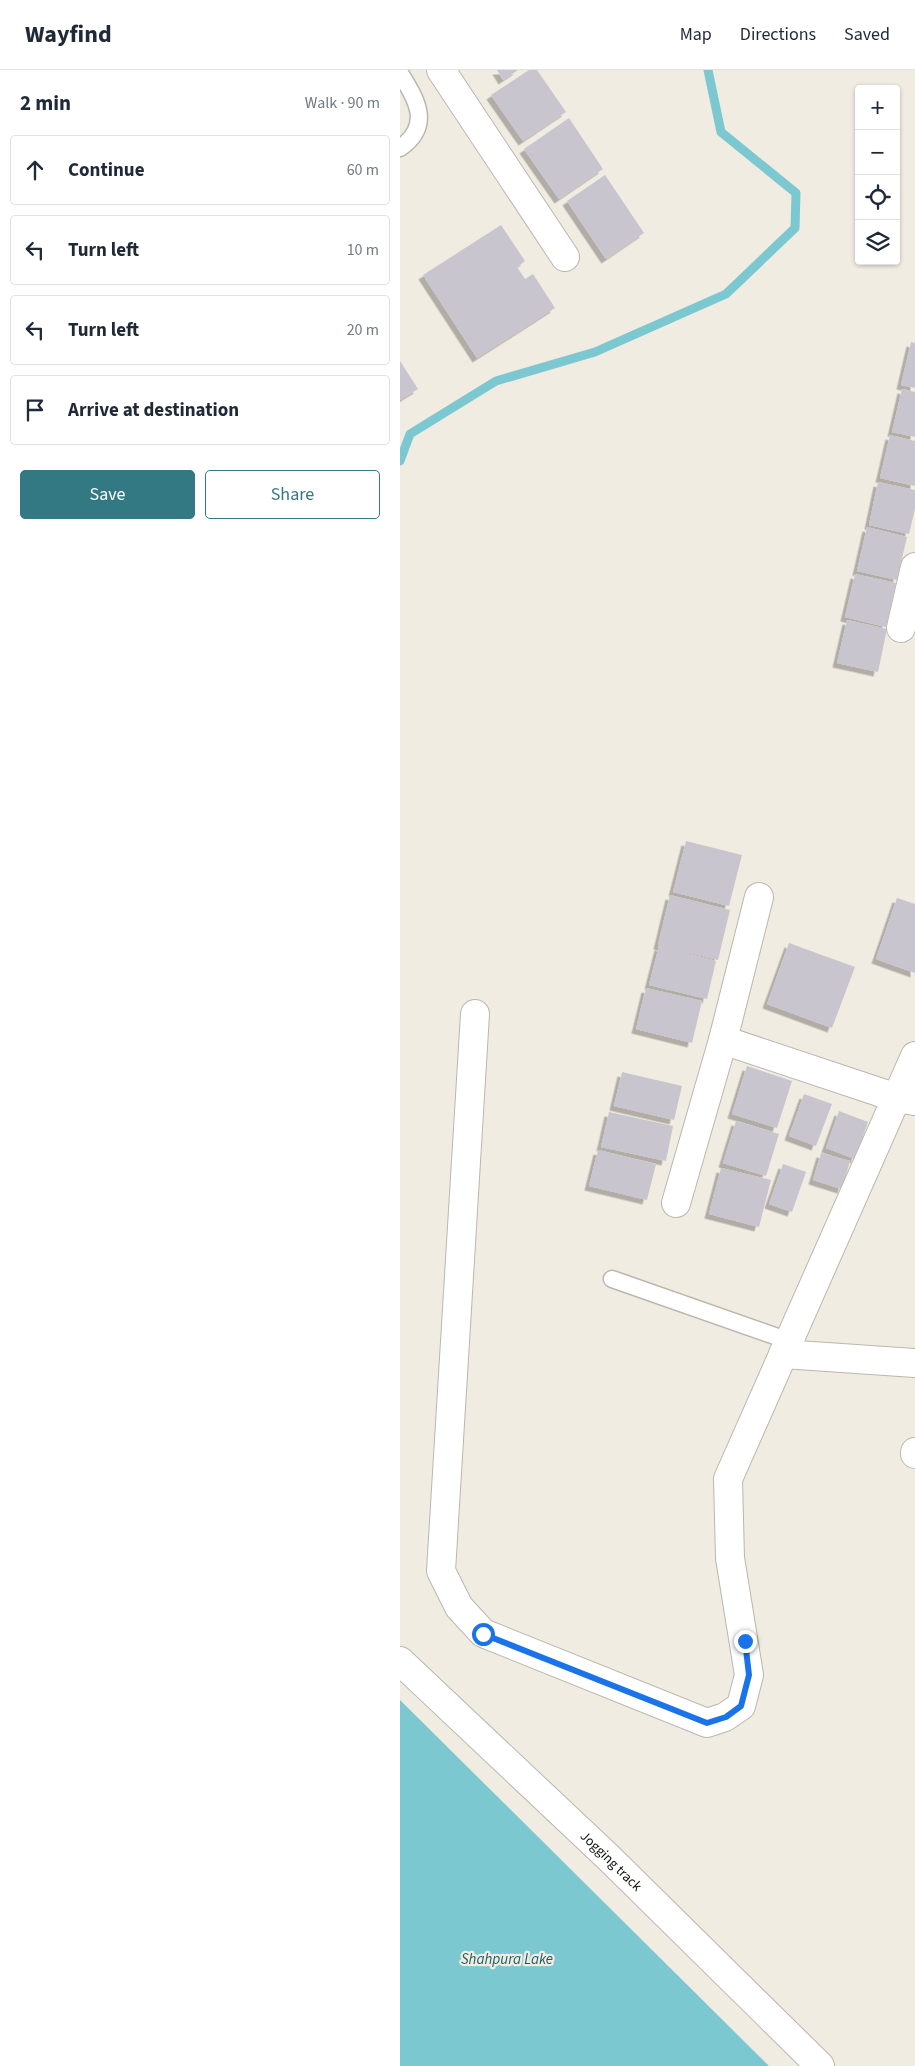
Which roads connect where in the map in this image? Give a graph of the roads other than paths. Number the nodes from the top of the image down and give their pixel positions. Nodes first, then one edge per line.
1 (441, 70) edge
2 (400, 73) edge
3 (400, 148) edge
4 (565, 257) dead end
5 (915, 567) edge
6 (901, 628) dead end
7 (759, 897) dead end
8 (475, 1014) dead end
9 (723, 1040) junction
10 (915, 1056) edge
11 (906, 1100) edge
12 (676, 1203) dead end
13 (612, 1279) dead end
14 (786, 1348) junction
15 (915, 1363) edge
16 (400, 1661) edge
17 (820, 2066) edge

1 - 4 street
2 - 3 lane
5 - 6 street
7 - 9 street
8 - 14 street
9 - 11 street
9 - 12 street
10 - 11 street
11 - 14 street
13 - 14 lane
14 - 15 street
16 - 17 street, Jogging track

